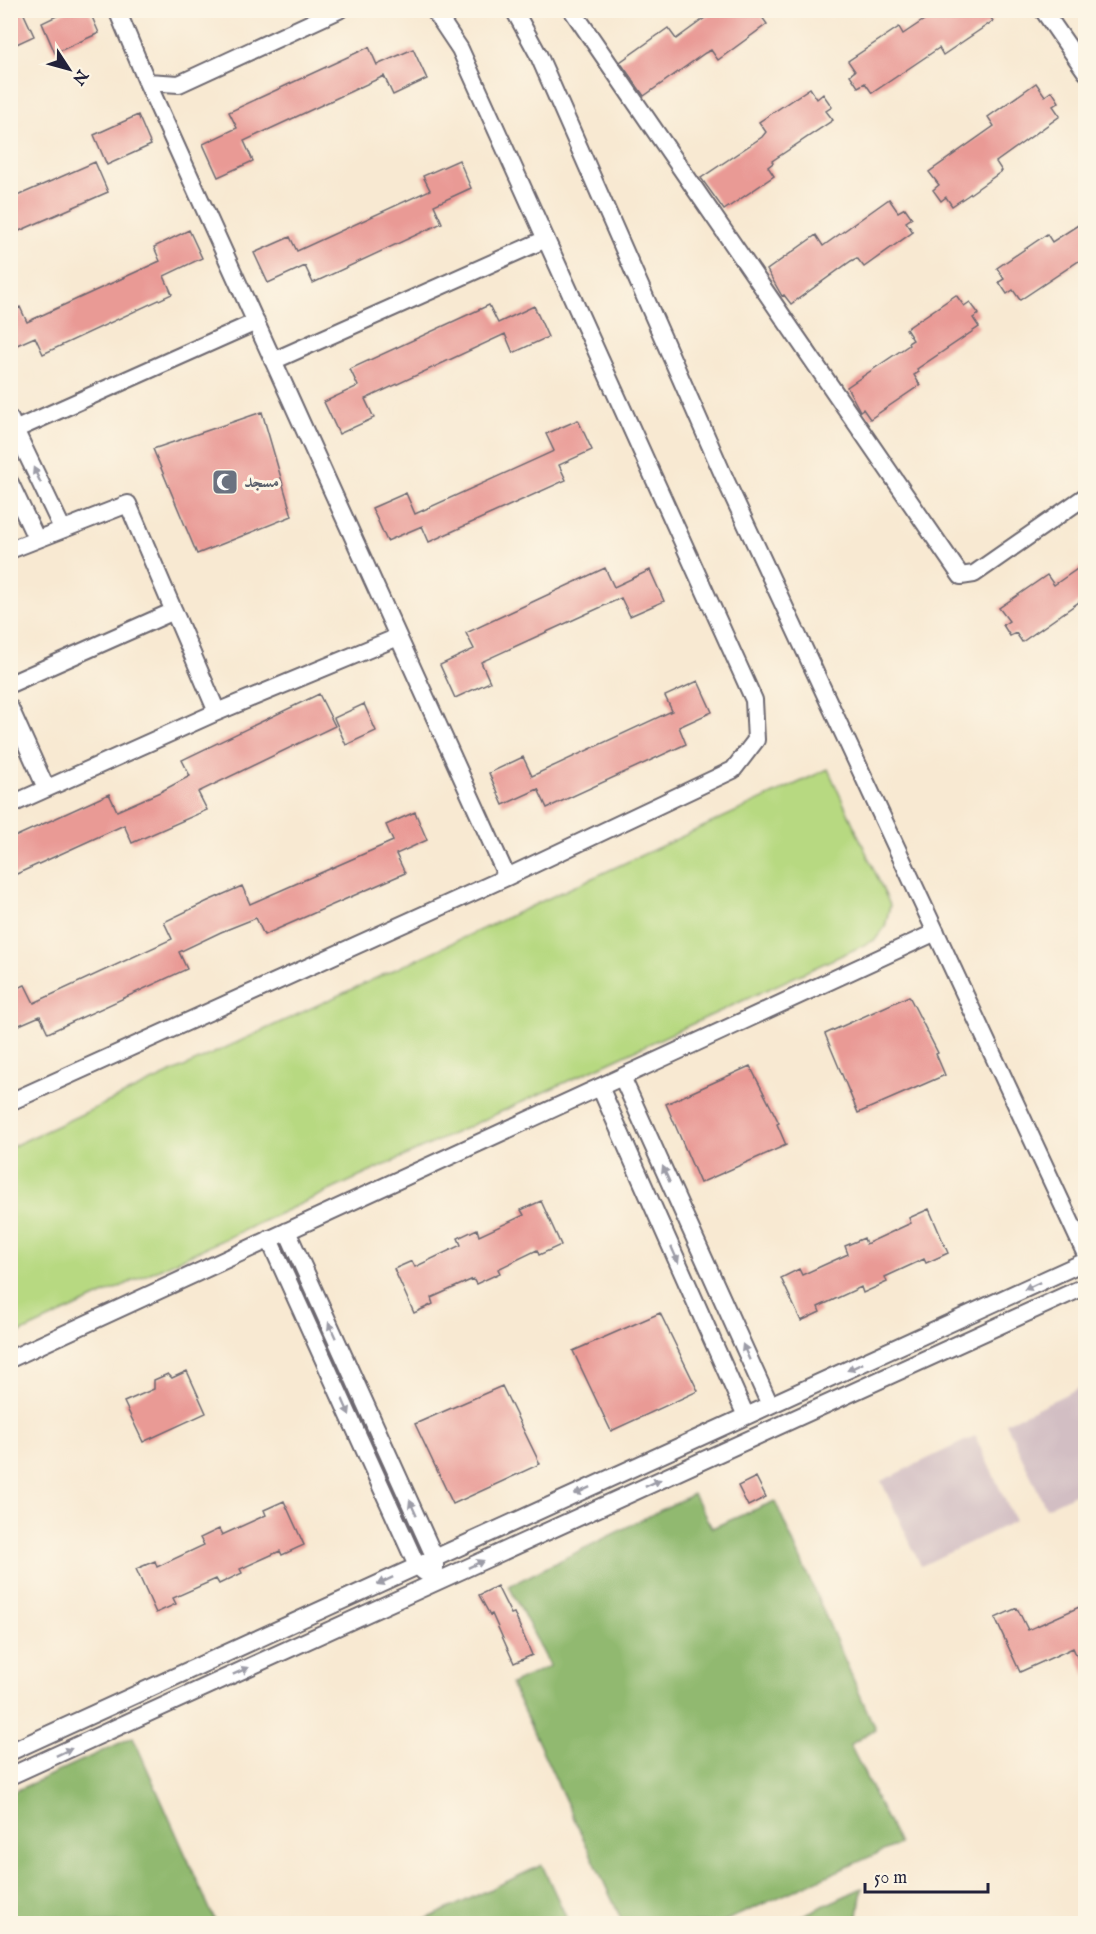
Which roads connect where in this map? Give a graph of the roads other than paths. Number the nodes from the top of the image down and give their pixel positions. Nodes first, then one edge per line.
1 (117, 10) edge
2 (339, 10) edge
3 (434, 10) edge
4 (514, 10) edge
5 (572, 10) edge
6 (1043, 10) edge
7 (1086, 72) edge
8 (147, 82) junction
9 (546, 239) junction
10 (255, 322) junction
11 (273, 361) junction
12 (12, 427) edge
13 (10, 483) edge
14 (1086, 496) edge
15 (62, 528) junction
16 (36, 538) junction
17 (10, 550) edge
18 (174, 611) junction
19 (398, 637) junction
20 (10, 684) edge
21 (10, 708) edge
22 (217, 712) junction
23 (46, 788) junction
24 (10, 805) edge
25 (507, 877) junction
26 (936, 932) junction
27 (622, 1077) junction
28 (600, 1087) junction
29 (10, 1102) edge
30 (287, 1231) junction
31 (270, 1239) junction
32 (1086, 1256) edge
33 (1086, 1261) edge
34 (1086, 1286) edge
35 (10, 1359) edge
36 (770, 1406) junction
37 (746, 1416) junction
38 (435, 1558) junction
39 (417, 1566) junction
40 (435, 1582) junction
41 (124, 1700) junction
42 (133, 1720) junction
43 (10, 1752) edge
44 (10, 1776) edge

1 - 8 street
2 - 8 street
3 - 9 street
4 - 26 street
5 - 14 street
6 - 7 street
8 - 10 street
9 - 11 street
9 - 25 street
10 - 11 street
10 - 12 street
11 - 19 street
15 -> 12 street
13 - 16 street
15 - 16 street
15 - 18 street
16 - 17 street
18 - 20 street
18 - 22 street
19 - 22 street
19 - 25 street
21 - 23 street
22 - 23 street
23 - 24 street
25 - 29 street
26 - 27 street
26 - 32 street
27 - 28 street
36 -> 27 street
28 - 30 street
28 -> 37 street
30 - 31 street
38 -> 30 street
31 - 35 street
31 -> 39 street
33 -> 36 street
40 -> 34 street
36 - 37 street
37 -> 38 street
38 - 39 street
38 - 40 street
39 - 40 street
39 -> 41 street
42 -> 40 street
41 - 42 street
41 - 43 street
44 -> 42 street

